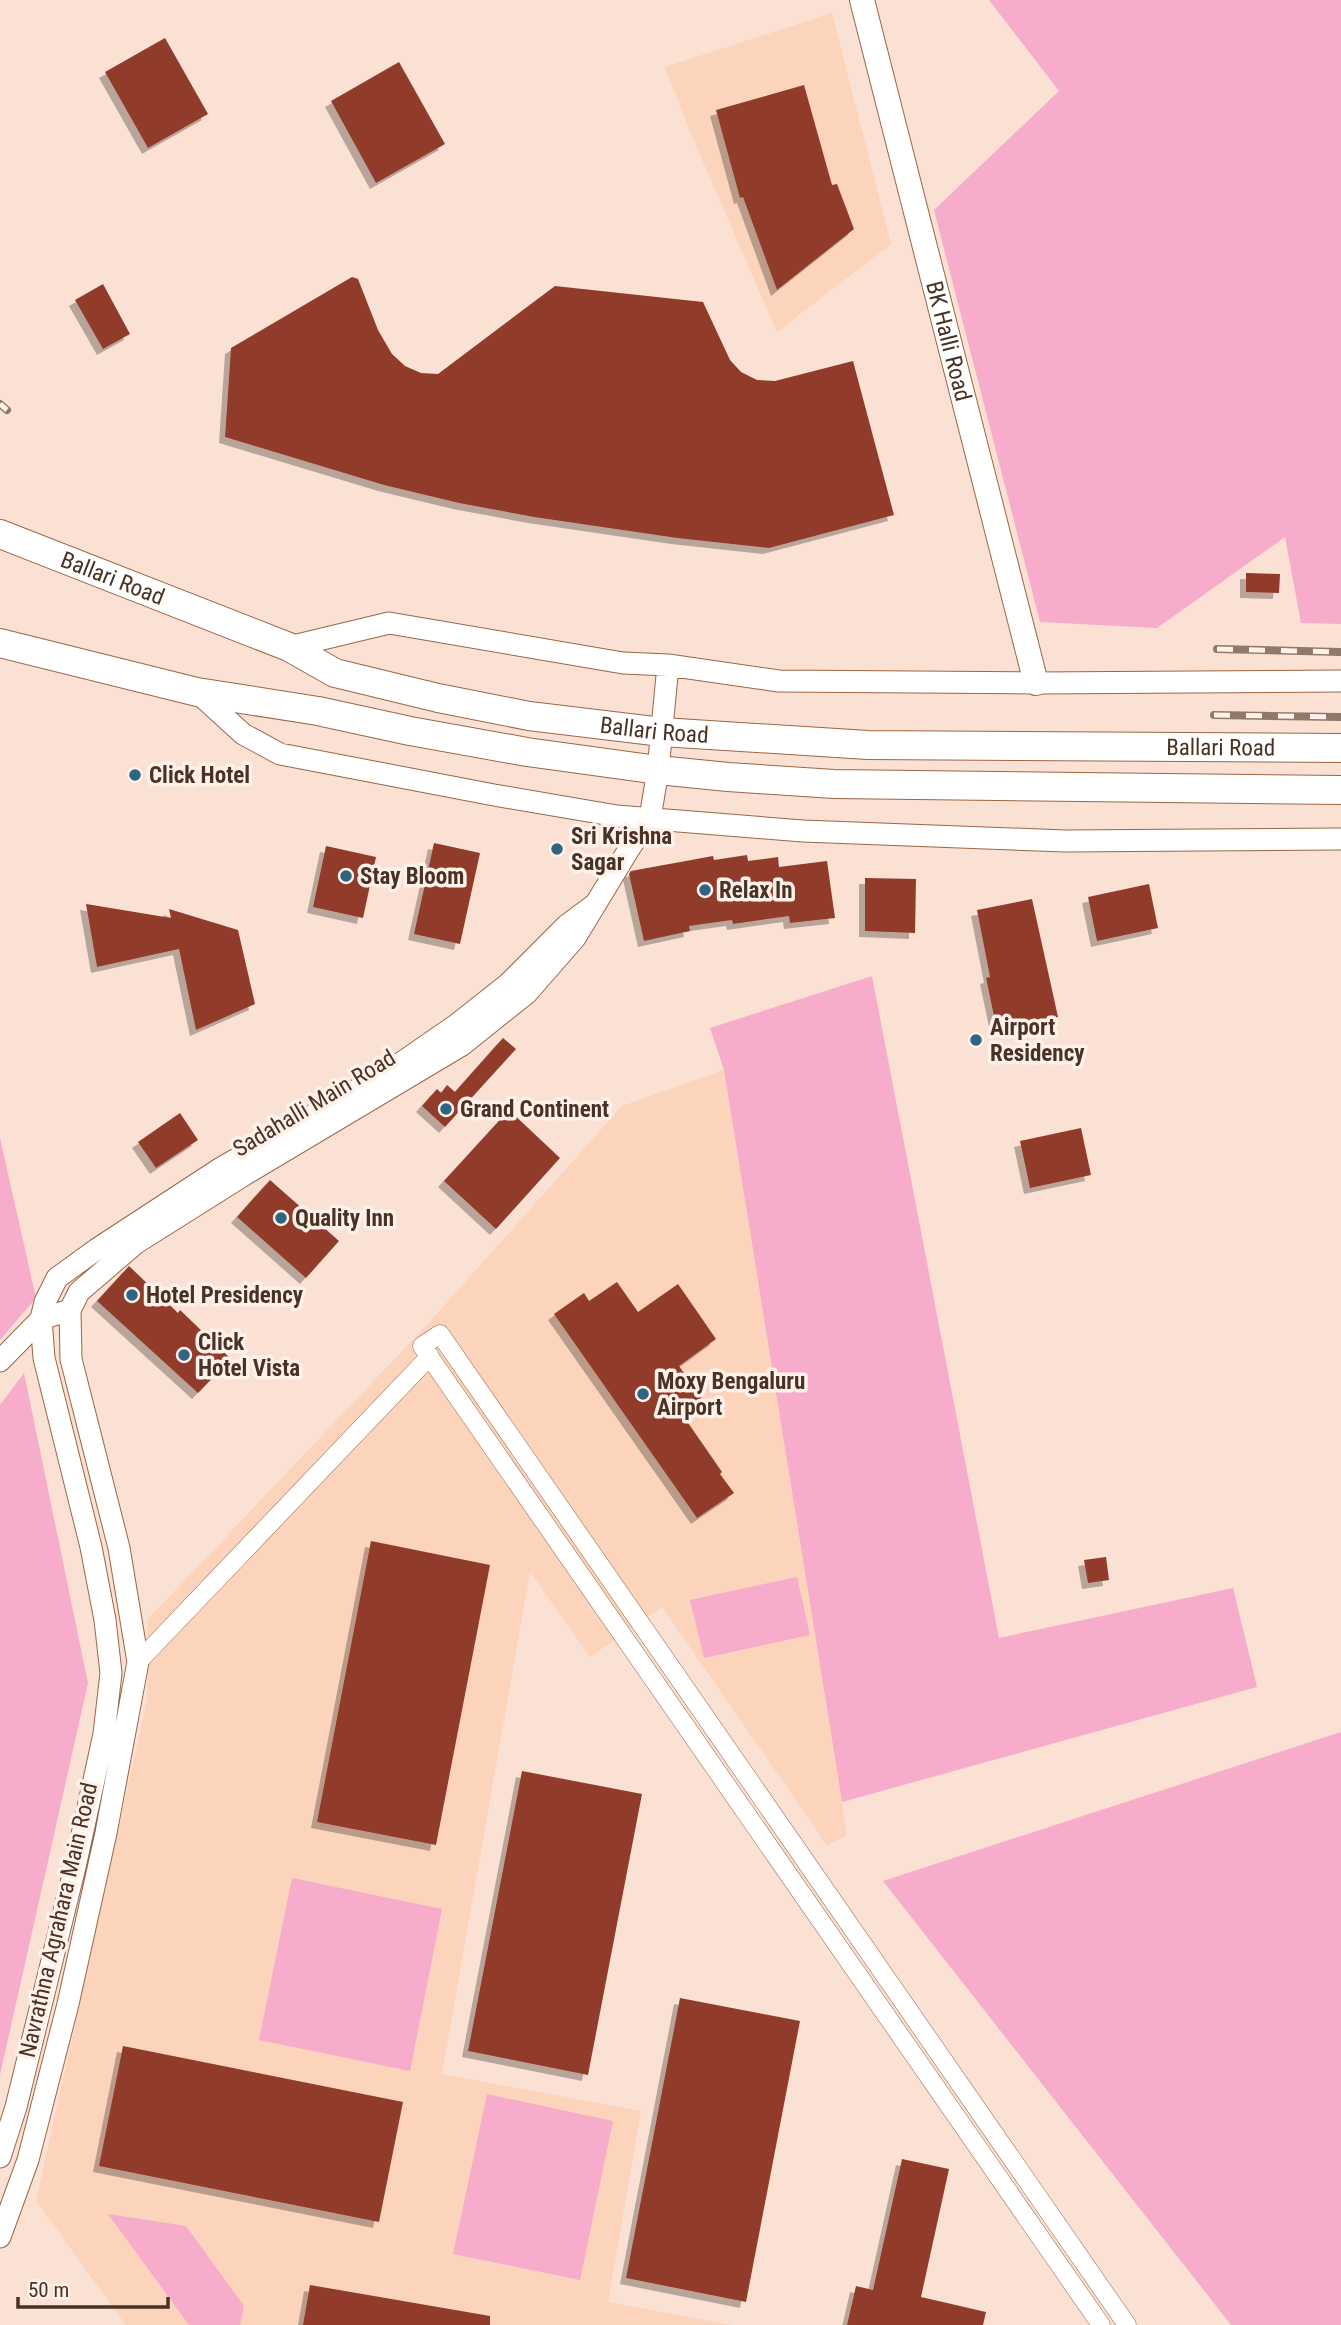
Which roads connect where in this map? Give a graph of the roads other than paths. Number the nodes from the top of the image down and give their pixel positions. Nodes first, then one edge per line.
1 (862, 0) edge
2 (0, 534) edge
3 (0, 643) edge
4 (289, 647) junction
5 (668, 665) junction
6 (1341, 681) edge
7 (1036, 683) junction
8 (197, 692) junction
9 (662, 732) junction
10 (1341, 747) edge
11 (658, 770) junction
12 (1341, 790) edge
13 (650, 818) junction
14 (1341, 839) edge
15 (211, 1185) junction
16 (70, 1310) junction
17 (41, 1319) junction
18 (426, 1351) junction
19 (0, 1361) edge
20 (138, 1662) junction
21 (96, 1768) junction
22 (117, 1775) junction
23 (0, 2157) edge
24 (0, 2237) edge
25 (1101, 2325) edge
26 (1126, 2325) edge

1 - 7 main road, BK Halli Road
2 - 4 highway, Ballari Road
3 - 8 highway, Ballari Road
4 - 5 street
4 - 9 highway, Ballari Road
5 - 7 street
5 - 9 street
6 - 7 street
8 - 11 highway, Ballari Road
8 - 13 street
9 - 10 highway, Ballari Road
9 - 11 street
11 - 12 highway, Ballari Road
11 - 13 street
13 - 14 street
13 - 15 street, Sadahalli Main Road
15 - 16 street, Sadahalli Main Road
15 - 17 street, Sadahalli Main Road
16 - 17 street, Sadahalli Main Road
16 - 20 street, Navrathna Agrahara Main Road
17 - 19 street, Sadahalli Main Road
17 - 21 street, Navrathna Agrahara Main Road
18 - 20 street
18 - 25 street
18 - 26 street
20 - 22 street, Navrathna Agrahara Main Road
21 - 22 street, Navrathna Agrahara Main Road
21 - 23 street, Navrathna Agrahara Main Road
22 - 24 street, Navrathna Agrahara Main Road

